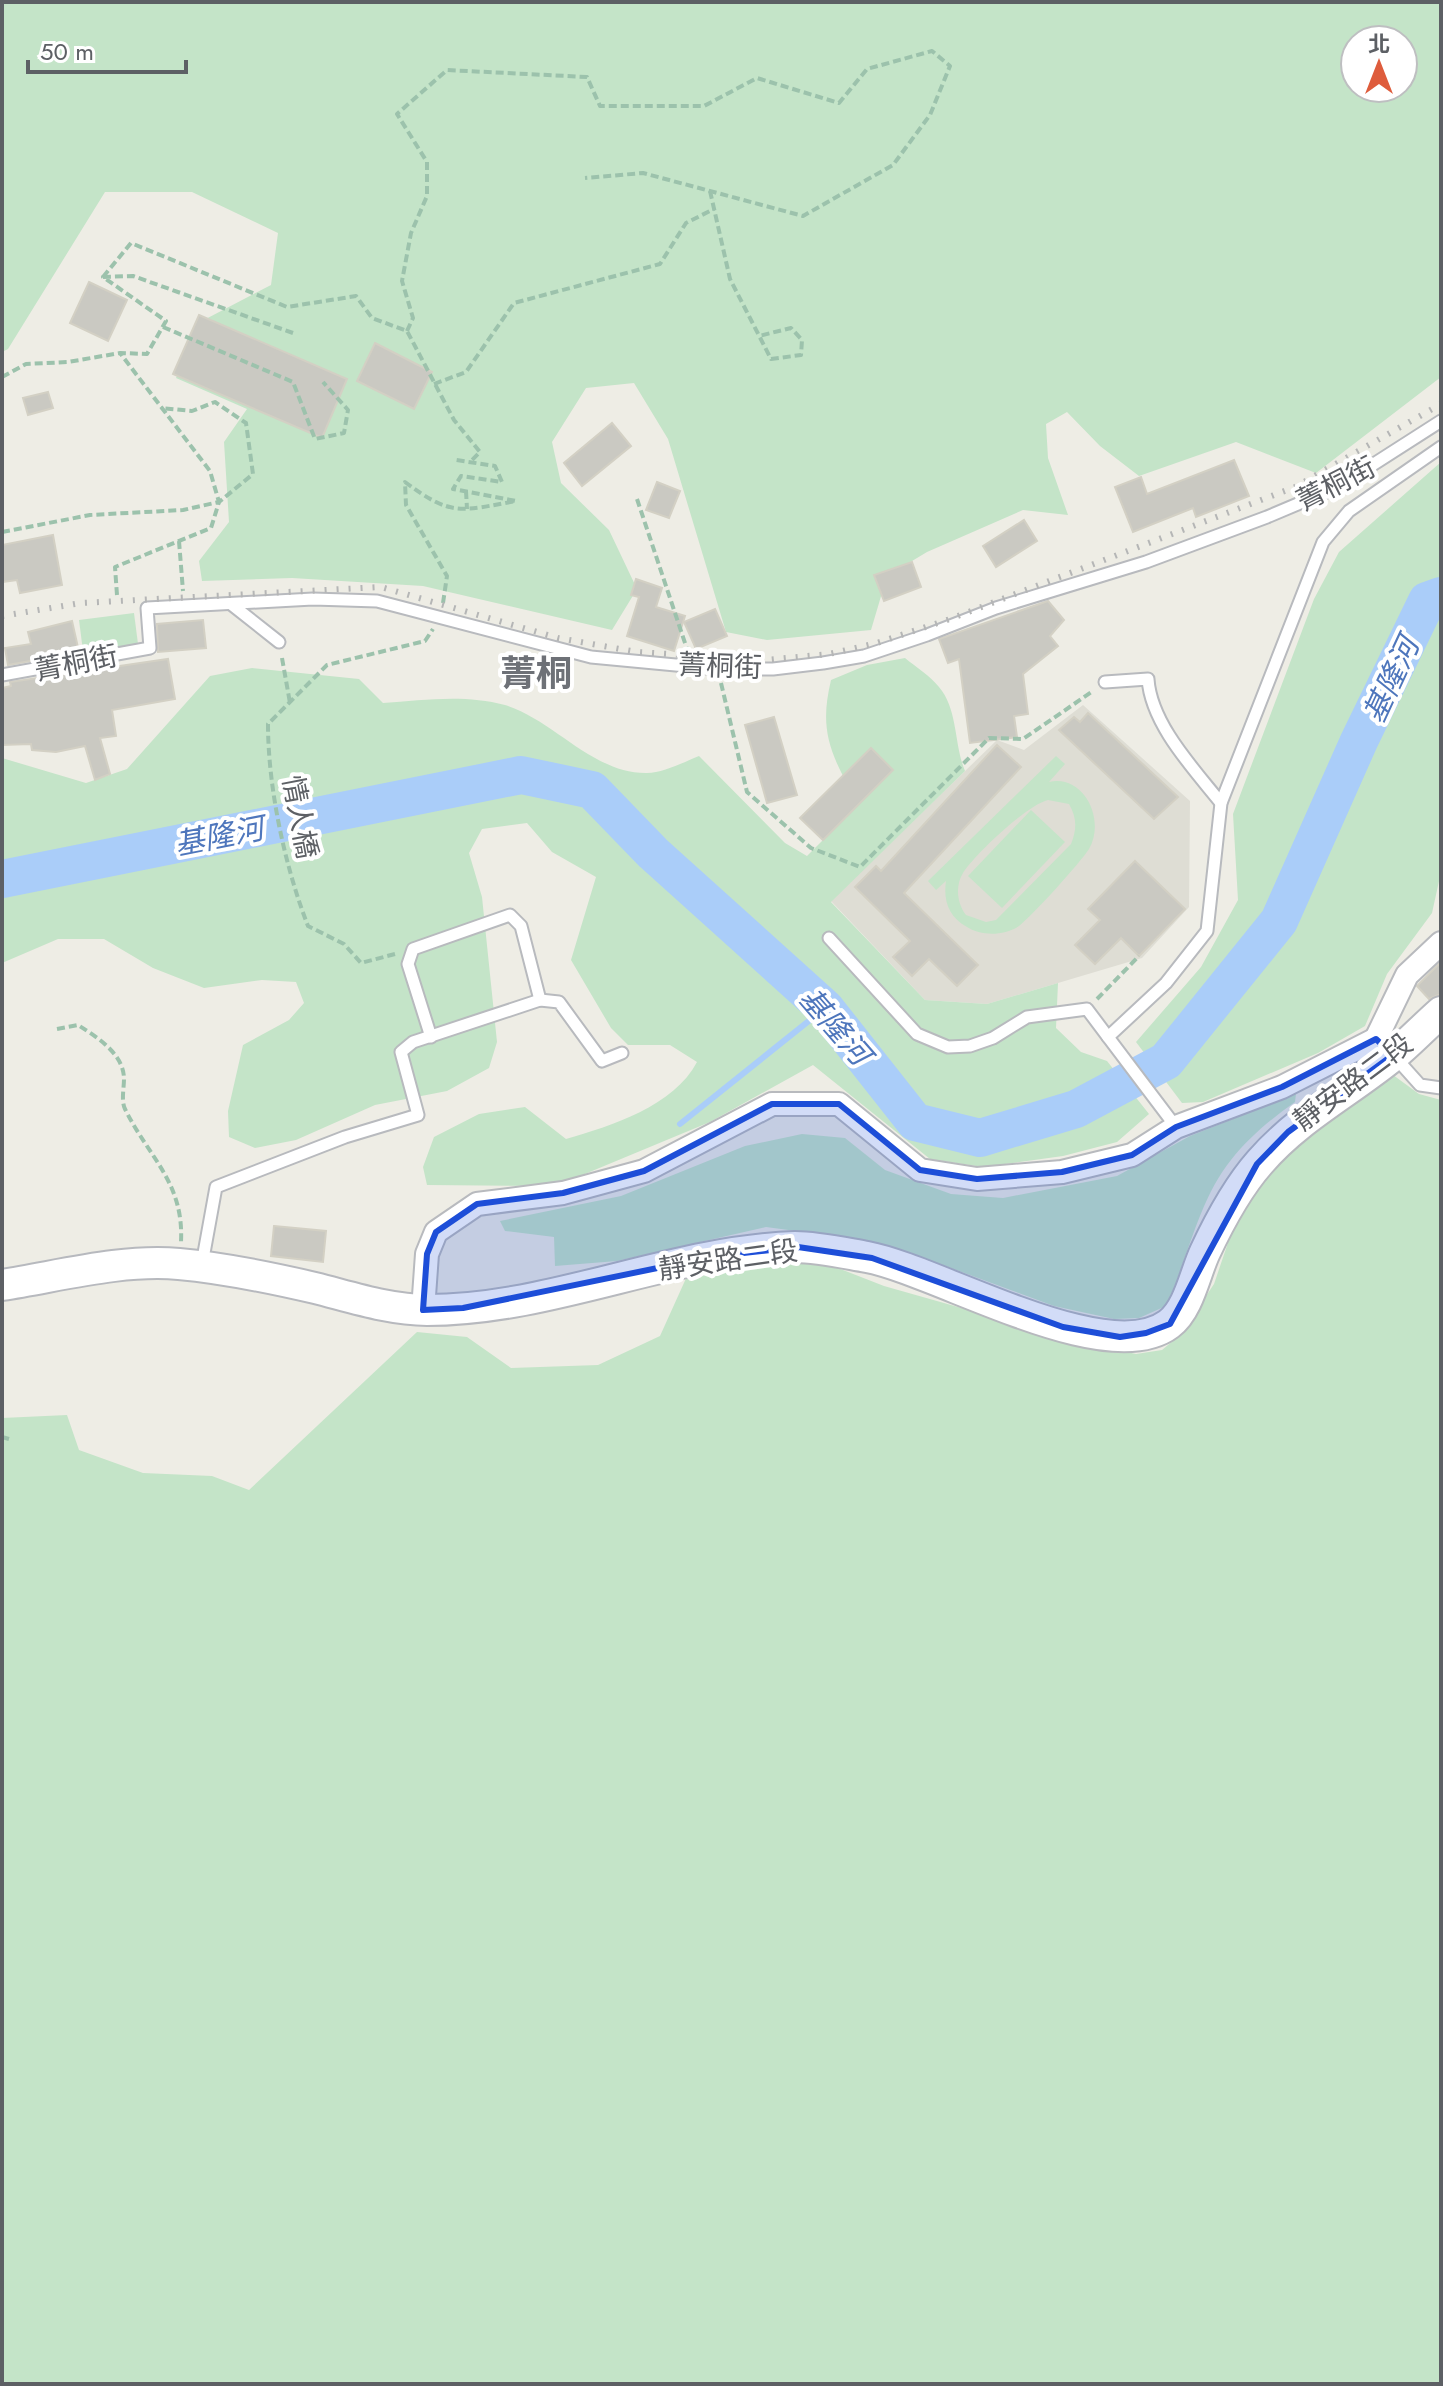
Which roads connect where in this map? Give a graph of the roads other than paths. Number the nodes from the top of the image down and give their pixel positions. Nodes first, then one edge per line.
1 (1441, 421) edge
2 (1441, 447) edge
3 (231, 604) junction
4 (279, 642) road end
5 (2, 675) edge
6 (1105, 682) road end
7 (1221, 803) junction
8 (829, 938) dead end
9 (1441, 943) edge
10 (540, 1000) junction
11 (1441, 1012) edge
12 (431, 1037) junction
13 (1108, 1037) junction
14 (1385, 1047) junction
15 (622, 1053) dead end
16 (1441, 1088) edge
17 (1170, 1117) junction
18 (191, 1266) junction
19 (2, 1285) edge
20 (423, 1310) junction

1 - 3 lane, 菁桐街
2 - 7 lane, 菁桐街
3 - 4 lane
3 - 5 lane, 菁桐街
6 - 7 lane
7 - 13 lane, 菁桐街
8 - 13 lane
9 - 14 street
10 - 12 lane
10 - 12 lane
10 - 15 lane
11 - 14 main road, 靜安路二段
12 - 18 lane
13 - 17 lane
14 - 16 lane
14 - 17 street
14 - 20 main road, 靜安路二段
17 - 20 street
18 - 19 main road, 靜安路二段
18 - 20 main road, 靜安路二段

